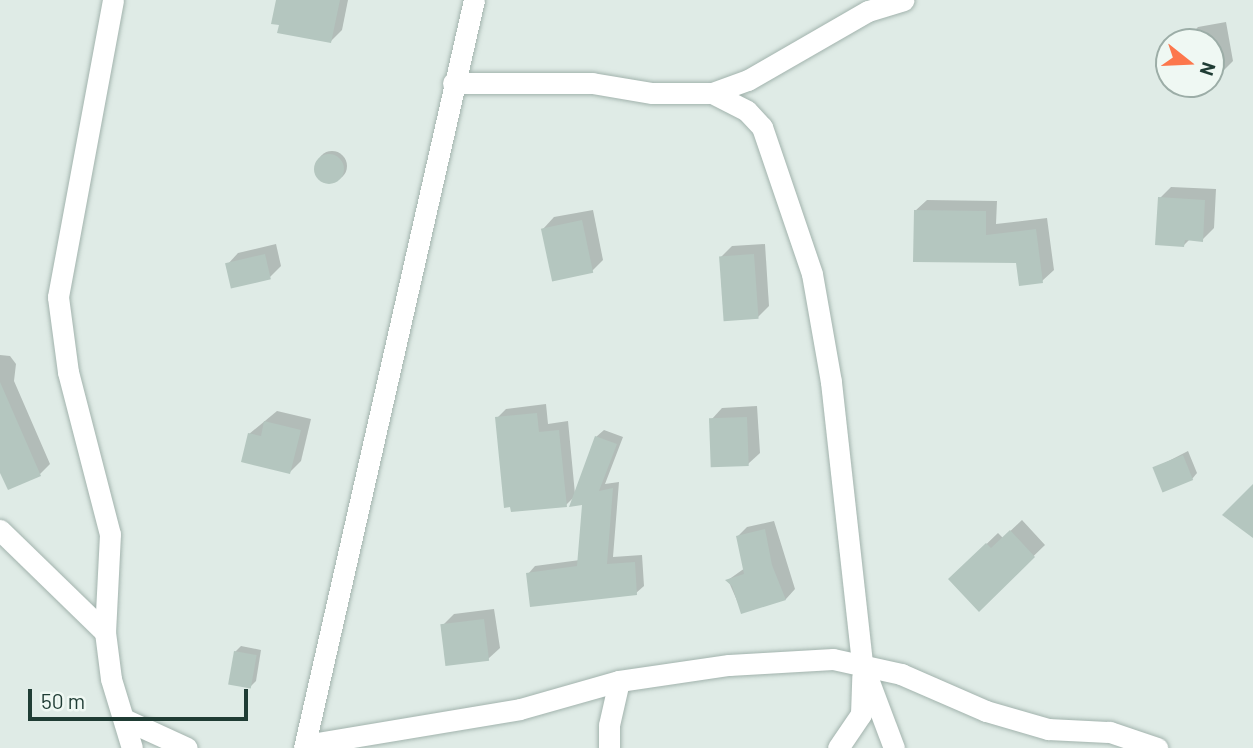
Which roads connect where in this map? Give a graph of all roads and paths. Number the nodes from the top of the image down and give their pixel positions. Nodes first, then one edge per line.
1 (113, 0) edge
2 (474, 0) edge
3 (904, 0) edge
4 (453, 83) junction
5 (712, 93) junction
6 (0, 530) edge
7 (105, 632) junction
8 (862, 663) junction
9 (619, 681) junction
10 (124, 719) junction
11 (304, 746) edge
12 (132, 748) edge
13 (187, 748) edge
14 (609, 748) edge
15 (838, 748) edge
16 (894, 748) edge
17 (1157, 748) edge

1 - 7 street
2 - 4 street
3 - 5 street
4 - 5 street
4 - 11 street
5 - 8 street
6 - 7 street
7 - 10 street
8 - 9 street
8 - 15 street
8 - 16 street
8 - 17 street
9 - 11 street
9 - 14 street
10 - 12 street
10 - 13 street

